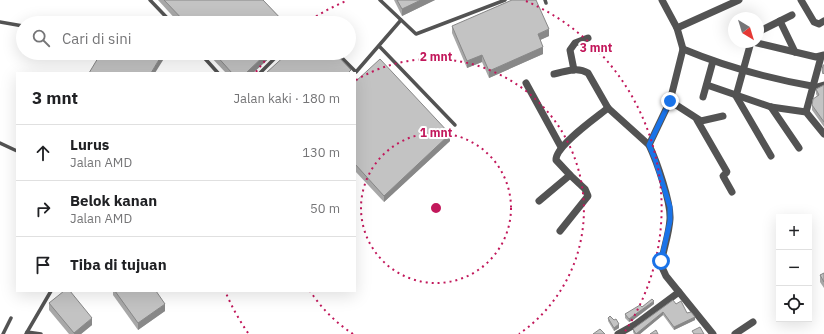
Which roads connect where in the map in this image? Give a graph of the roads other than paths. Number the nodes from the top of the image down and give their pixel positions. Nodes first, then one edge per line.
1 (150, 0) edge
2 (380, 0) edge
3 (505, 0) edge
4 (662, 0) edge
5 (739, 0) edge
6 (801, 0) edge
7 (792, 15) dead end
8 (165, 16) edge
9 (401, 20) junction
10 (780, 21) junction
11 (824, 21) edge
12 (0, 22) edge
13 (16, 25) edge
14 (677, 28) junction
15 (764, 29) edge
16 (588, 38) dead end
17 (764, 45) edge
18 (380, 47) junction
19 (750, 48) edge
20 (683, 49) junction
21 (794, 52) junction
22 (823, 56) edge
23 (206, 60) edge
24 (273, 60) edge
25 (344, 60) edge
26 (713, 62) junction
27 (574, 70) junction
28 (744, 71) junction
29 (217, 72) edge
30 (261, 72) edge
31 (355, 72) edge
32 (356, 73) edge
33 (554, 74) dead end
34 (526, 83) dead end
35 (707, 85) junction
36 (824, 86) edge
37 (813, 87) junction
38 (736, 96) junction
39 (704, 97) dead end
40 (670, 101) junction
41 (771, 107) junction
42 (608, 108) junction
43 (806, 112) junction
44 (723, 116) dead end
45 (697, 120) junction
46 (456, 125) dead end
47 (824, 134) edge
48 (0, 143) edge
49 (649, 145) junction
50 (561, 147) junction
51 (799, 148) dead end
52 (16, 151) edge
53 (771, 156) dead end
54 (570, 174) junction
55 (732, 192) dead end
56 (539, 201) dead end
57 (560, 231) dead end
58 (50, 292) edge
59 (679, 292) junction
60 (11, 318) dead end
61 (753, 322) dead end
62 (27, 333) edge
63 (3, 334) edge
64 (41, 334) edge
65 (618, 334) edge
66 (713, 334) edge
67 (735, 334) edge

1 - 8 lane
2 - 9 lane
3 - 9 lane
4 - 14 street
5 - 14 street
6 - 11 street
7 - 10 street
9 - 18 lane
10 - 15 street
10 - 21 street
12 - 13 lane
14 - 20 street
16 - 27 street
17 - 21 street
18 - 32 lane
18 - 46 lane
19 - 28 street
20 - 26 street
20 - 40 street
21 - 22 street
22 - 37 street
23 - 29 lane
24 - 30 lane
25 - 31 lane
26 - 28 street
26 - 35 street
27 - 33 street
27 - 42 street
28 - 37 street
28 - 38 street
34 - 50 street
35 - 38 street
35 - 39 street
36 - 37 street
37 - 43 street
38 - 41 street
38 - 53 street
40 - 45 street
40 - 49 street
41 - 43 street
41 - 51 street
42 - 49 street
42 - 50 street
43 - 47 street
44 - 45 street
45 - 55 street
48 - 52 lane
49 - 59 street
50 - 54 street
54 - 56 street
54 - 57 street
58 - 62 lane
59 - 65 street
59 - 66 street
60 - 63 lane
61 - 67 street
62 - 64 lane

